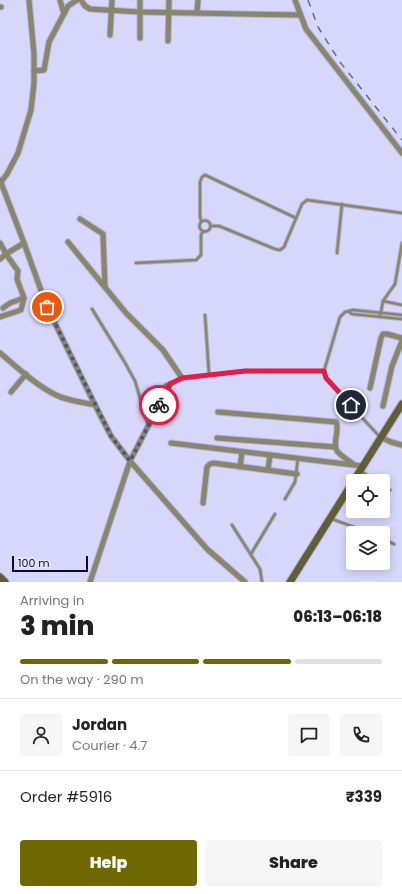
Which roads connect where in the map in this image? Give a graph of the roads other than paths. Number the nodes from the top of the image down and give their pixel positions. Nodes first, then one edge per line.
1 (29, 0) edge
2 (60, 0) edge
3 (77, 0) edge
4 (81, 0) edge
5 (112, 0) edge
6 (140, 0) edge
7 (169, 0) edge
8 (198, 0) edge
9 (295, 0) edge
10 (112, 10) junction
11 (140, 12) junction
12 (169, 12) junction
13 (197, 13) junction
14 (64, 14) junction
15 (300, 15) junction
16 (110, 35) dead end
17 (140, 38) dead end
18 (168, 41) dead end
19 (34, 70) junction
20 (402, 153) edge
21 (1, 180) edge
22 (342, 204) junction
23 (402, 213) edge
24 (296, 218) junction
25 (80, 219) dead end
26 (202, 221) junction
27 (211, 226) junction
28 (203, 231) junction
29 (68, 242) dead end
30 (0, 243) edge
31 (24, 243) junction
32 (402, 243) edge
33 (337, 253) dead end
34 (6, 254) junction
35 (0, 259) edge
36 (136, 263) dead end
37 (105, 288) junction
38 (24, 298) junction
39 (383, 301) junction
40 (402, 305) edge
41 (1, 309) edge
42 (92, 309) dead end
43 (402, 310) edge
44 (205, 315) dead end
45 (380, 315) junction
46 (3, 317) edge
47 (402, 317) edge
48 (402, 338) edge
49 (402, 341) edge
50 (0, 353) edge
51 (324, 371) junction
52 (26, 374) junction
53 (209, 374) junction
54 (182, 378) junction
55 (168, 385) joint
56 (370, 388) dead end
57 (11, 392) dead end
58 (402, 404) edge
59 (95, 405) junction
60 (383, 406) dead end
61 (218, 412) dead end
62 (148, 426) junction
63 (380, 437) junction
64 (217, 438) dead end
65 (171, 443) dead end
66 (402, 445) edge
67 (336, 447) junction
68 (242, 452) junction
69 (270, 455) junction
70 (298, 458) junction
71 (130, 461) junction
72 (240, 467) junction
73 (358, 467) junction
74 (268, 470) junction
75 (296, 474) junction
76 (367, 474) edge
77 (286, 499) dead end
78 (203, 503) dead end
79 (275, 514) dead end
80 (330, 518) junction
81 (232, 525) dead end
82 (351, 526) edge
83 (390, 542) edge
84 (394, 544) dead end
85 (251, 554) junction
86 (90, 582) edge
87 (245, 582) edge
88 (262, 582) edge
89 (290, 582) edge

1 - 19 street
2 - 14 street
3 - 14 street
4 - 10 street
5 - 10 street
6 - 11 street
7 - 12 street
8 - 13 street
9 - 15 street
10 - 11 street
10 - 16 street
11 - 12 street
11 - 17 street
12 - 13 street
12 - 18 street
13 - 15 street
14 - 19 street
15 - 20 street
19 - 21 street
21 - 31 street
22 - 23 lane
22 - 24 lane
22 - 33 lane
24 - 26 lane
24 - 27 lane
25 - 37 street
26 - 27 lane
26 - 28 lane
27 - 28 lane
28 - 36 lane
29 - 37 street
30 - 34 street
31 - 34 street
31 - 59 street
32 - 39 lane
34 - 35 street
34 - 38 street
37 - 54 street
38 - 41 street
38 - 46 street
39 - 40 lane
39 - 45 lane
41 - 46 street
42 - 62 lane
43 - 47 lane
44 - 53 lane
45 - 47 lane
45 - 51 lane
48 - 56 street
49 - 60 street
50 - 52 street
51 - 53 lane
51 - 63 lane
52 - 57 street
52 - 59 street
53 - 54 lane
54 - 55 lane
55 - 62 street
58 - 63 main road
59 - 71 street
61 - 67 street
62 - 71 street
63 - 66 street
63 - 73 main road
64 - 67 street
65 - 68 street
67 - 73 street
68 - 69 street
68 - 72 street
69 - 70 street
69 - 74 street
70 - 73 street
70 - 75 lane
71 - 86 street
71 - 87 street
72 - 74 street
72 - 78 street
73 - 76 lane
73 - 80 main road
74 - 75 street
75 - 77 lane
79 - 85 lane
80 - 82 lane
80 - 89 main road
81 - 85 lane
83 - 84 lane
85 - 88 lane

